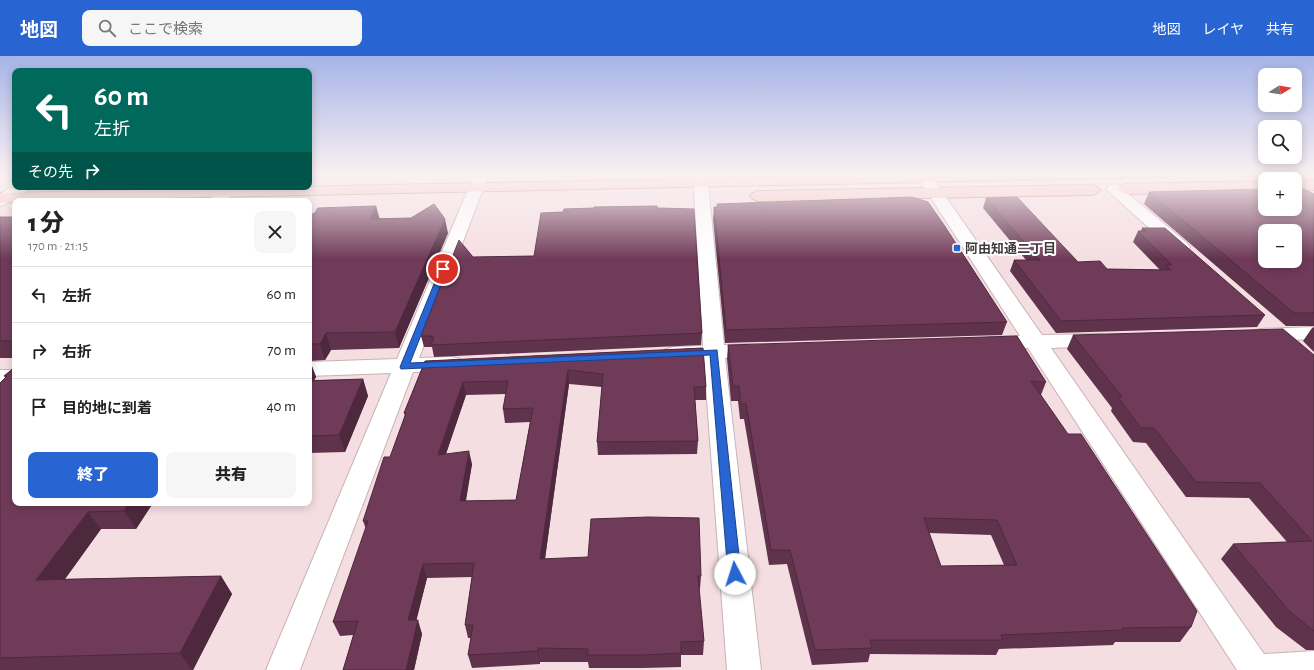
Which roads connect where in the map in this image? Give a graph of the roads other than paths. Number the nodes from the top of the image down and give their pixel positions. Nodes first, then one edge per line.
1 (1, 202) edge
2 (349, 202) edge
3 (474, 202) edge
4 (702, 202) edge
5 (941, 202) edge
6 (1128, 202) edge
7 (312, 205) edge
8 (12, 209) edge
9 (1196, 261) edge
10 (1262, 318) edge
11 (1314, 333) edge
12 (1280, 334) junction
13 (1240, 335) edge
14 (1121, 339) edge
15 (1034, 342) junction
16 (972, 344) edge
17 (1297, 349) edge
18 (776, 350) edge
19 (714, 352) junction
20 (658, 354) edge
21 (468, 364) edge
22 (404, 367) junction
23 (312, 369) edge
24 (0, 377) edge
25 (12, 377) edge
26 (12, 385) edge
27 (0, 395) edge
28 (1314, 667) edge
29 (283, 670) edge
30 (744, 670) edge
31 (1257, 670) edge

1 - 8 main road
2 - 7 main road
3 - 22 street
4 - 19 street
5 - 15 street
6 - 9 street
10 - 12 street
11 - 12 street
12 - 13 street
12 - 17 street
14 - 15 street
15 - 16 street
15 - 31 street
18 - 19 street
19 - 20 street
19 - 30 street
21 - 22 street
22 - 23 street
22 - 29 street
24 - 25 street
26 - 27 street
28 - 31 street

